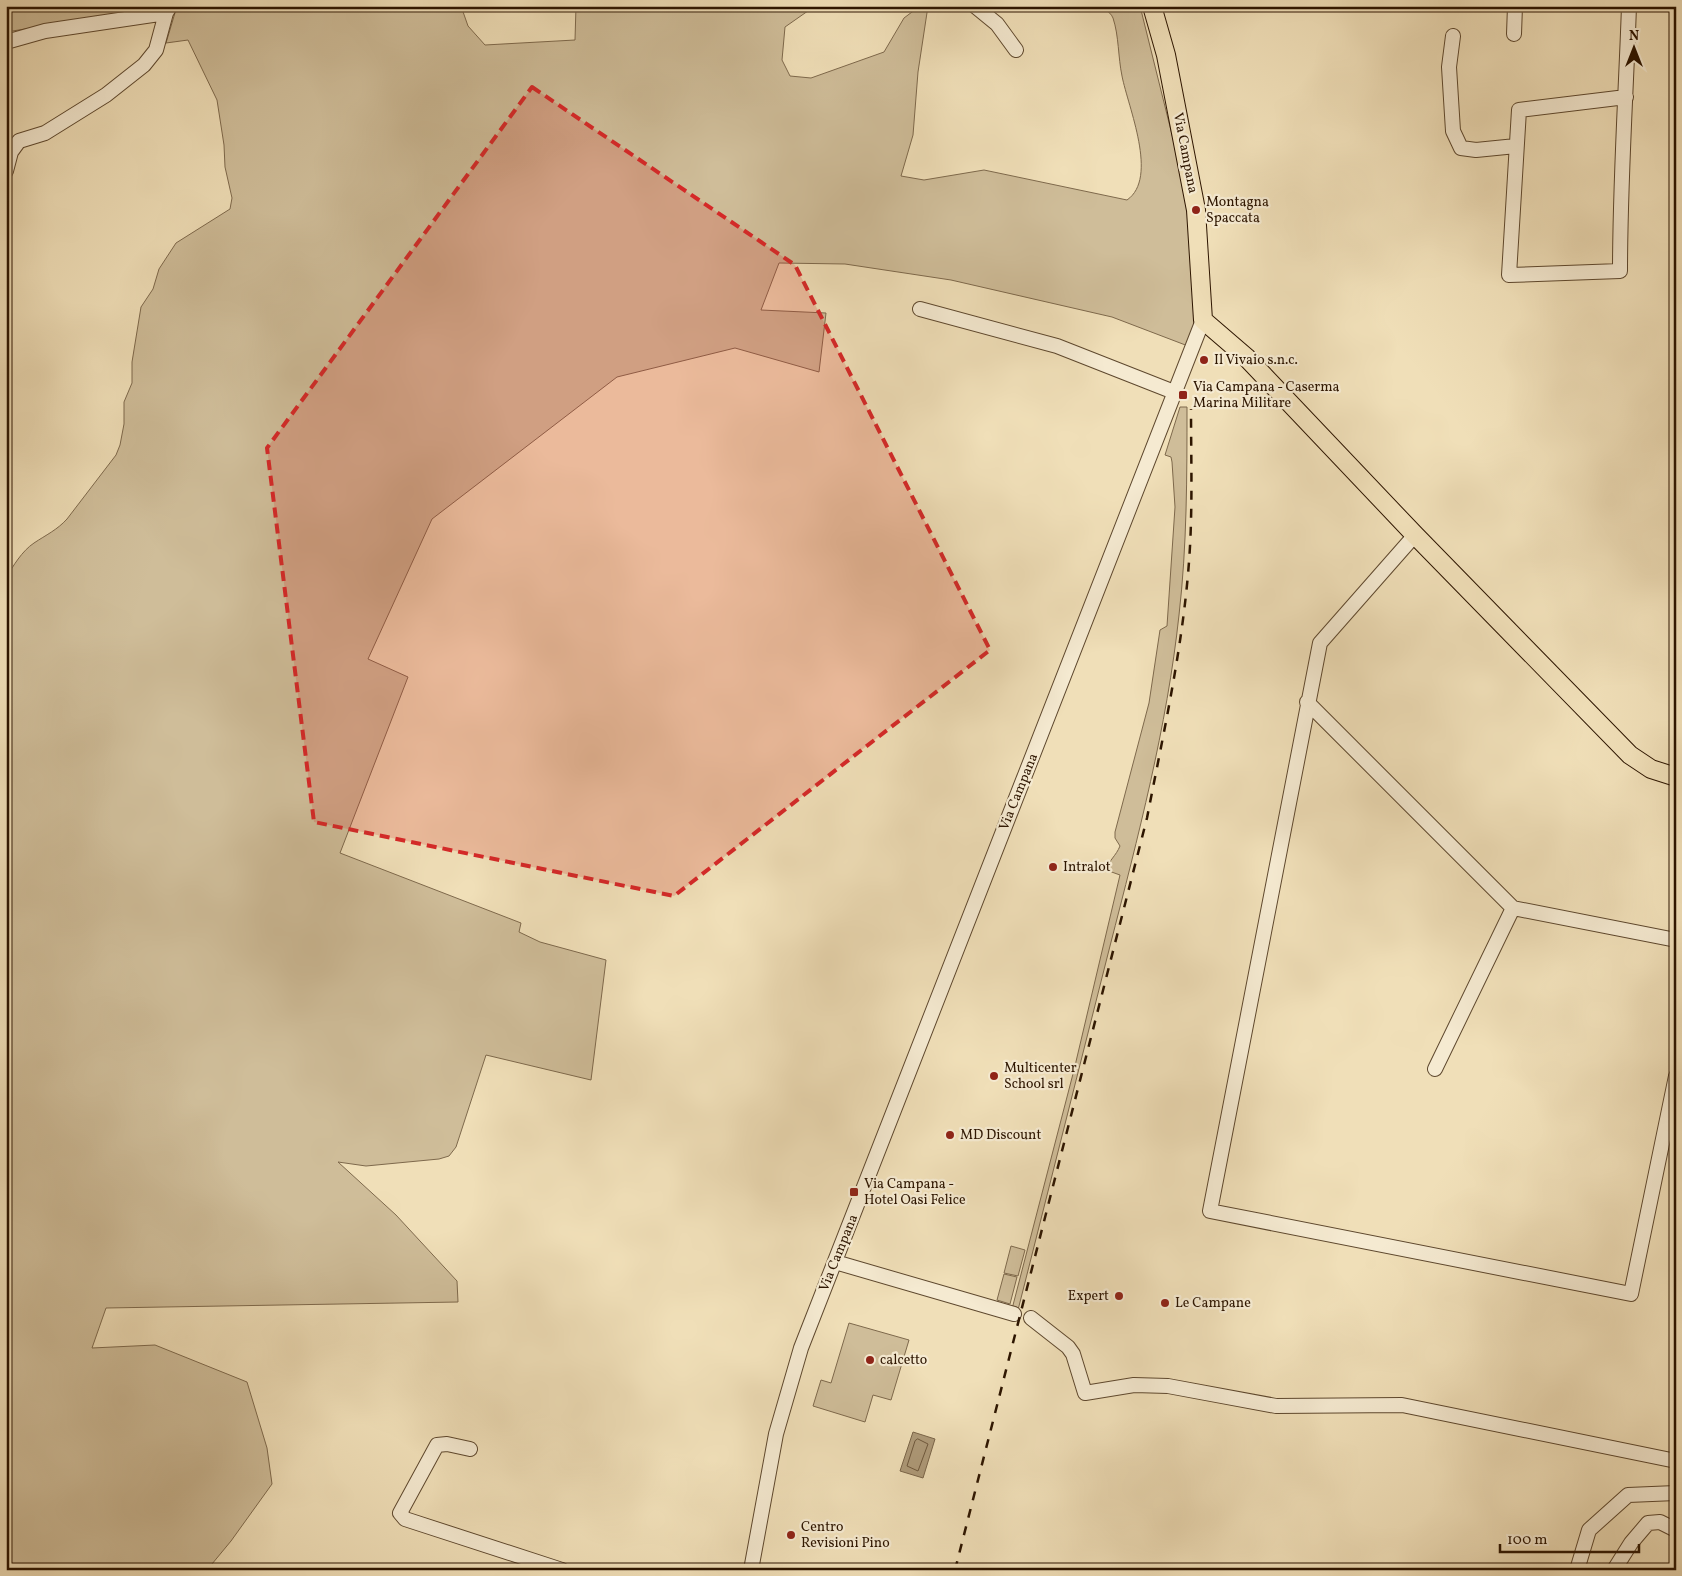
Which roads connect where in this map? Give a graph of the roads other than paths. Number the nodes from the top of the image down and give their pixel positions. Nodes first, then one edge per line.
1 (975, 6) edge
2 (1152, 6) edge
3 (1515, 6) edge
4 (1629, 6) edge
5 (168, 10) edge
6 (1514, 34) dead end
7 (1453, 36) dead end
8 (6, 42) edge
9 (1016, 50) dead end
10 (1626, 97) junction
11 (1516, 146) junction
12 (6, 171) edge
13 (920, 309) dead end
14 (1204, 320) junction
15 (1174, 392) junction
16 (1415, 535) junction
17 (1307, 702) junction
18 (1676, 777) edge
19 (1513, 908) junction
20 (1676, 940) edge
21 (1435, 1069) dead end
22 (1676, 1076) edge
23 (835, 1262) junction
24 (1014, 1314) dead end
25 (1031, 1318) dead end
26 (470, 1449) dead end
27 (1676, 1461) edge
28 (1676, 1493) edge
29 (1676, 1530) edge
30 (562, 1570) edge
31 (751, 1570) edge
32 (1577, 1570) edge
33 (1614, 1570) edge

1 - 9 street
2 - 14 main road, Via Campana
3 - 6 street
4 - 10 street
5 - 8 street
5 - 12 street
7 - 11 street
10 - 11 street
10 - 11 street
13 - 15 street
14 - 15 street, Via Campana
14 - 16 main road
15 - 23 street, Via Campana
16 - 17 street
16 - 18 main road
17 - 19 street
17 - 22 street
19 - 20 street
19 - 21 street
23 - 24 street
23 - 31 street, Via Campana
25 - 27 street
26 - 30 street
28 - 32 street
29 - 33 street

